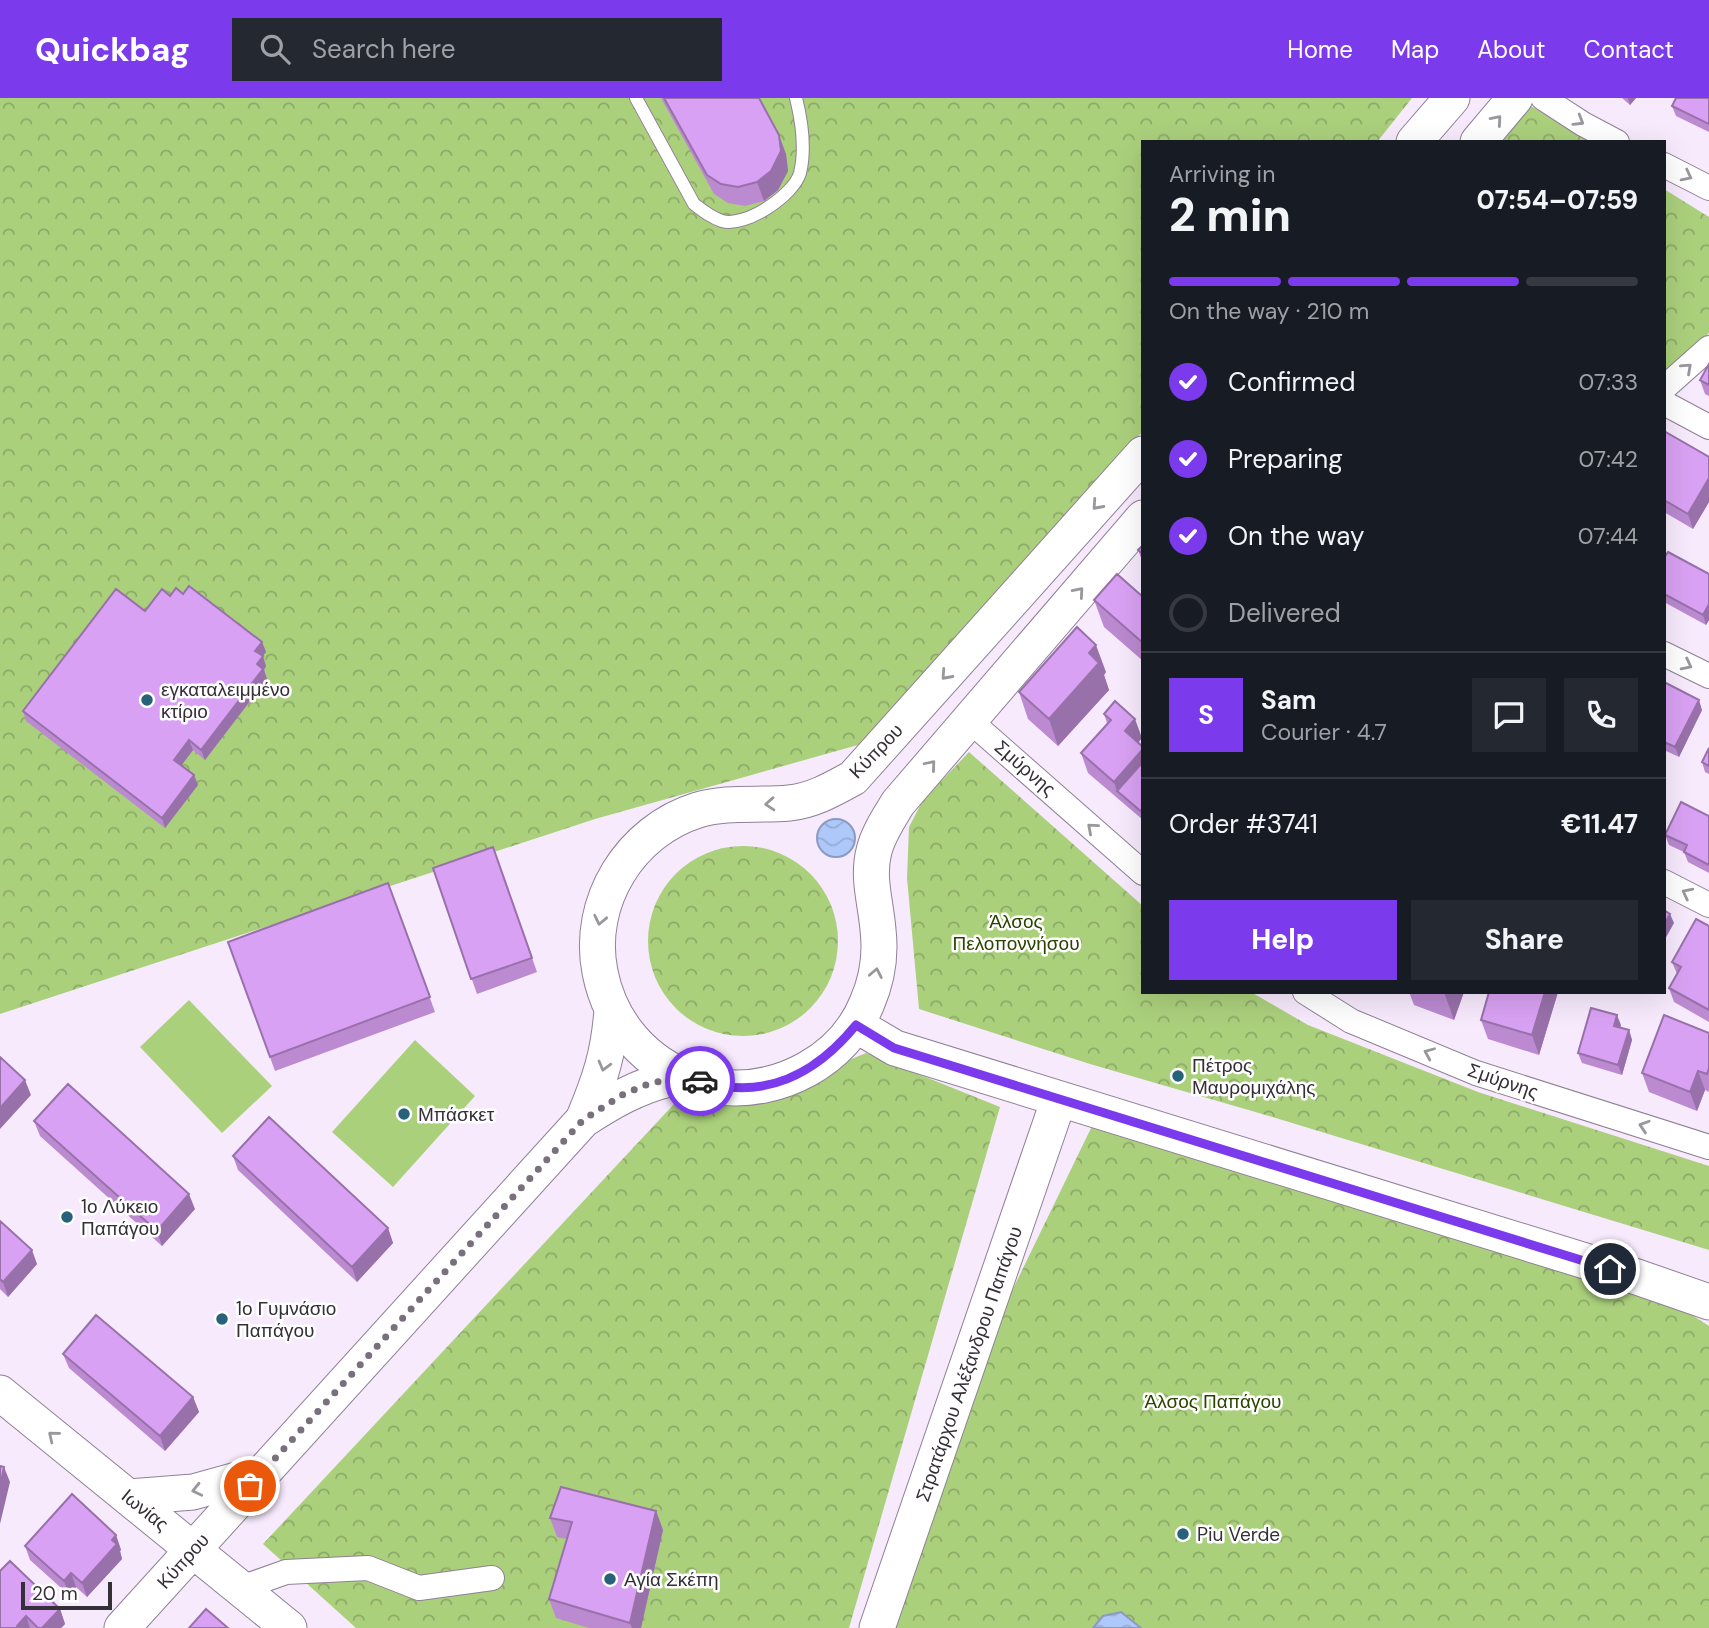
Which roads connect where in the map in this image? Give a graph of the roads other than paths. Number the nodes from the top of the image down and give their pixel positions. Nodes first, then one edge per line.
1 (636, 98) edge
2 (796, 98) edge
3 (1452, 98) edge
4 (1515, 98) edge
5 (1543, 98) edge
6 (1417, 140) edge
7 (1480, 140) edge
8 (1613, 140) edge
9 (1666, 166) edge
10 (1709, 188) edge
11 (1709, 348) edge
12 (1666, 386) edge
13 (1666, 404) edge
14 (1709, 427) edge
15 (1141, 456) edge
16 (1141, 520) edge
17 (1666, 655) edge
18 (1709, 676) edge
19 (969, 720) junction
20 (1141, 871) edge
21 (1666, 883) edge
22 (1709, 905) edge
23 (1308, 994) edge
24 (612, 1009) junction
25 (856, 1025) junction
26 (683, 1076) junction
27 (1059, 1099) junction
28 (583, 1120) junction
29 (1709, 1147) edge
30 (1709, 1302) edge
31 (1, 1395) edge
32 (262, 1472) junction
33 (129, 1497) junction
34 (194, 1548) junction
35 (492, 1578) dead end
36 (241, 1588) junction
37 (122, 1628) edge
38 (289, 1628) edge
39 (877, 1628) edge

1 - 2 lane
3 - 6 street
7 -> 4 street
5 -> 8 street
9 -> 10 street
12 -> 11 street
13 - 14 street
15 -> 24 street, Κύπρου
19 -> 16 street, Κύπρου
17 -> 18 street
20 -> 19 street, Σμύρνης
25 -> 19 street, Κύπρου
22 -> 21 street
29 -> 23 street, Σμύρνης
24 - 26 street, Κύπρου
24 -> 28 street, Κύπρου
25 - 26 street, Κύπρου
25 - 27 street
26 - 28 street, Κύπρου
27 - 30 street
27 - 39 street, Στρατάρχου Αλέξανδρου Παπάγου
28 - 32 street, Κύπρου
33 -> 31 street, Ιωνίας
32 -> 33 street
32 - 34 street, Κύπρου
33 - 34 street, Ιωνίας
34 - 36 street, Ιωνίας
34 - 37 street, Κύπρου
35 - 36 street
36 - 38 street, Ιωνίας

